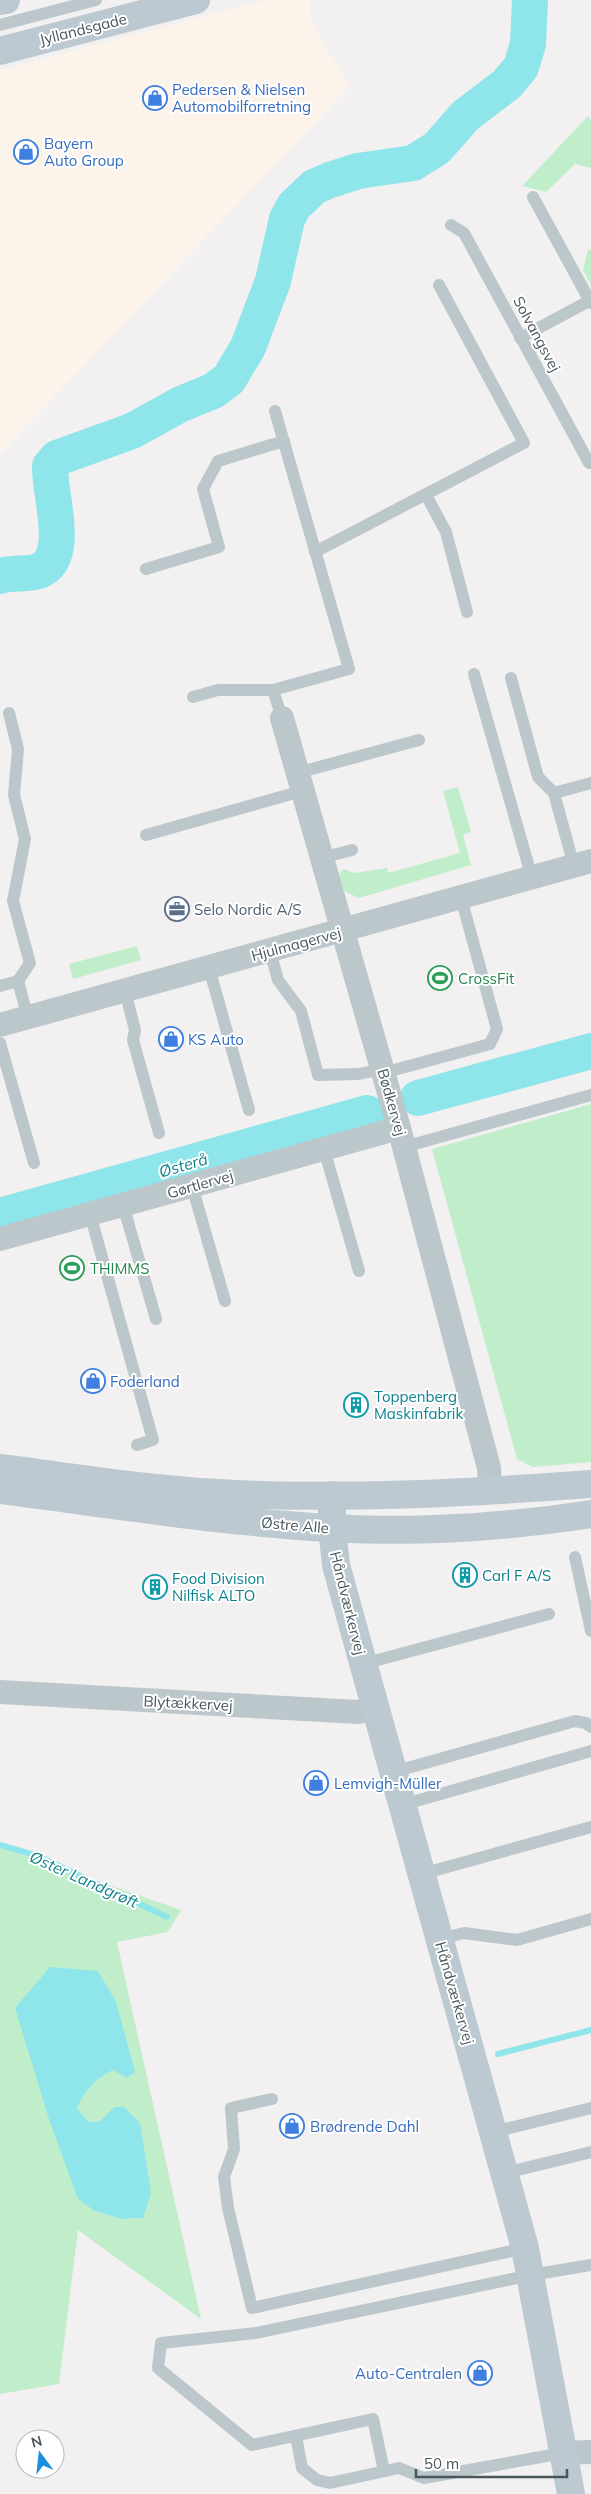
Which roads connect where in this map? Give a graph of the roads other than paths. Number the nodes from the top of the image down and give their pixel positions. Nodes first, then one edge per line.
1 (6, 0) edge
2 (96, 0) edge
3 (196, 0) edge
4 (0, 1) edge
5 (0, 25) edge
6 (0, 51) edge
7 (533, 197) dead end
8 (451, 225) dead end
9 (439, 286) dead end
10 (590, 302) edge
11 (520, 338) junction
12 (275, 411) dead end
13 (284, 441) junction
14 (589, 463) dead end
15 (426, 495) junction
16 (316, 552) junction
17 (146, 569) dead end
18 (467, 612) dead end
19 (474, 674) dead end
20 (511, 678) dead end
21 (273, 690) junction
22 (193, 697) dead end
23 (8, 713) dead end
24 (282, 718) joint
25 (419, 740) dead end
26 (300, 782) junction
27 (591, 783) edge
28 (554, 793) junction
29 (146, 835) dead end
30 (352, 850) dead end
31 (321, 858) junction
32 (582, 864) edge
33 (532, 878) junction
34 (462, 898) junction
35 (341, 931) junction
36 (270, 951) junction
37 (210, 968) junction
38 (18, 981) junction
39 (0, 986) edge
40 (125, 991) junction
41 (28, 1018) junction
42 (0, 1025) edge
43 (0, 1043) edge
44 (383, 1071) junction
45 (591, 1095) edge
46 (249, 1110) dead end
47 (159, 1133) dead end
48 (402, 1137) junction
49 (324, 1149) junction
50 (34, 1163) dead end
51 (192, 1186) junction
52 (123, 1205) junction
53 (90, 1214) junction
54 (0, 1239) edge
55 (359, 1271) dead end
56 (225, 1301) dead end
57 (156, 1320) dead end
58 (137, 1445) dead end
59 (0, 1468) edge
60 (591, 1484) edge
61 (490, 1489) junction
62 (0, 1490) edge
63 (332, 1496) junction
64 (591, 1514) edge
65 (332, 1528) junction
66 (575, 1557) dead end
67 (549, 1614) dead end
68 (591, 1631) edge
69 (363, 1664) junction
70 (0, 1692) edge
71 (376, 1708) junction
72 (591, 1727) edge
73 (591, 1751) edge
74 (393, 1772) junction
75 (402, 1805) junction
76 (591, 1827) edge
77 (422, 1874) junction
78 (591, 1919) edge
79 (440, 1939) junction
80 (272, 2099) dead end
81 (591, 2108) edge
82 (493, 2132) junction
83 (591, 2152) edge
84 (505, 2174) junction
85 (525, 2248) junction
86 (591, 2265) edge
87 (531, 2274) junction
88 (296, 2436) junction
89 (591, 2452) edge
90 (563, 2453) junction
91 (384, 2471) junction
92 (571, 2494) edge

1 - 4 street
2 - 5 lane
3 - 6 street, Jyllandsgade
7 - 10 lane
8 - 11 lane, Solvangsvej
9 - 15 lane
10 - 11 lane
11 - 14 lane, Solvangsvej
12 - 13 lane
13 - 16 lane
13 - 17 lane
15 - 16 lane
15 - 18 lane
16 - 21 lane
19 - 33 lane
20 - 28 lane
21 - 22 lane
21 - 24 lane
23 - 38 lane
24 - 26 street, Bødkervej
25 - 26 lane
26 - 29 lane
26 - 31 street, Bødkervej
27 - 28 lane
28 - 32 lane
30 - 31 lane
31 - 35 street, Bødkervej
32 - 33 street, Hjulmagervej
33 - 34 street, Hjulmagervej
34 - 35 street, Hjulmagervej
34 - 44 lane
35 - 36 street, Hjulmagervej
35 - 44 street, Bødkervej
36 - 37 street, Hjulmagervej
36 - 44 lane
37 - 40 street, Hjulmagervej
37 - 46 lane
38 - 39 lane
38 - 41 lane
40 - 41 street, Hjulmagervej
40 - 47 lane
41 - 42 street, Hjulmagervej
43 - 50 lane
44 - 48 street, Bødkervej
45 - 48 lane
48 - 49 street, Gørtlervej
48 - 61 street, Bødkervej
49 - 51 street, Gørtlervej
49 - 55 lane
51 - 52 street, Gørtlervej
51 - 56 lane
52 - 53 street, Gørtlervej
52 - 57 lane
53 - 54 street, Gørtlervej
53 - 58 lane
59 - 63 street, Østre Alle
60 - 61 street, Østre Alle
61 - 63 street, Østre Alle
62 - 65 street, Østre Alle
63 - 65 street, Håndværkervej
64 - 65 street, Østre Alle
65 - 69 street, Håndværkervej
66 - 68 lane
67 - 69 lane
69 - 71 street, Håndværkervej
70 - 71 street, Blytækkervej
71 - 74 street, Håndværkervej
72 - 74 lane
73 - 75 lane
74 - 75 street, Håndværkervej
75 - 77 street, Håndværkervej
76 - 77 lane
77 - 79 street, Håndværkervej
78 - 79 lane
79 - 82 street, Håndværkervej
80 - 85 lane
81 - 82 lane
82 - 84 street, Håndværkervej
83 - 84 lane
84 - 85 street, Håndværkervej
85 - 87 street, Håndværkervej
86 - 87 lane
87 - 88 lane
87 - 90 street, Håndværkervej
88 - 91 lane
88 - 91 lane
89 - 90 street
90 - 91 lane
90 - 92 street, Håndværkervej

